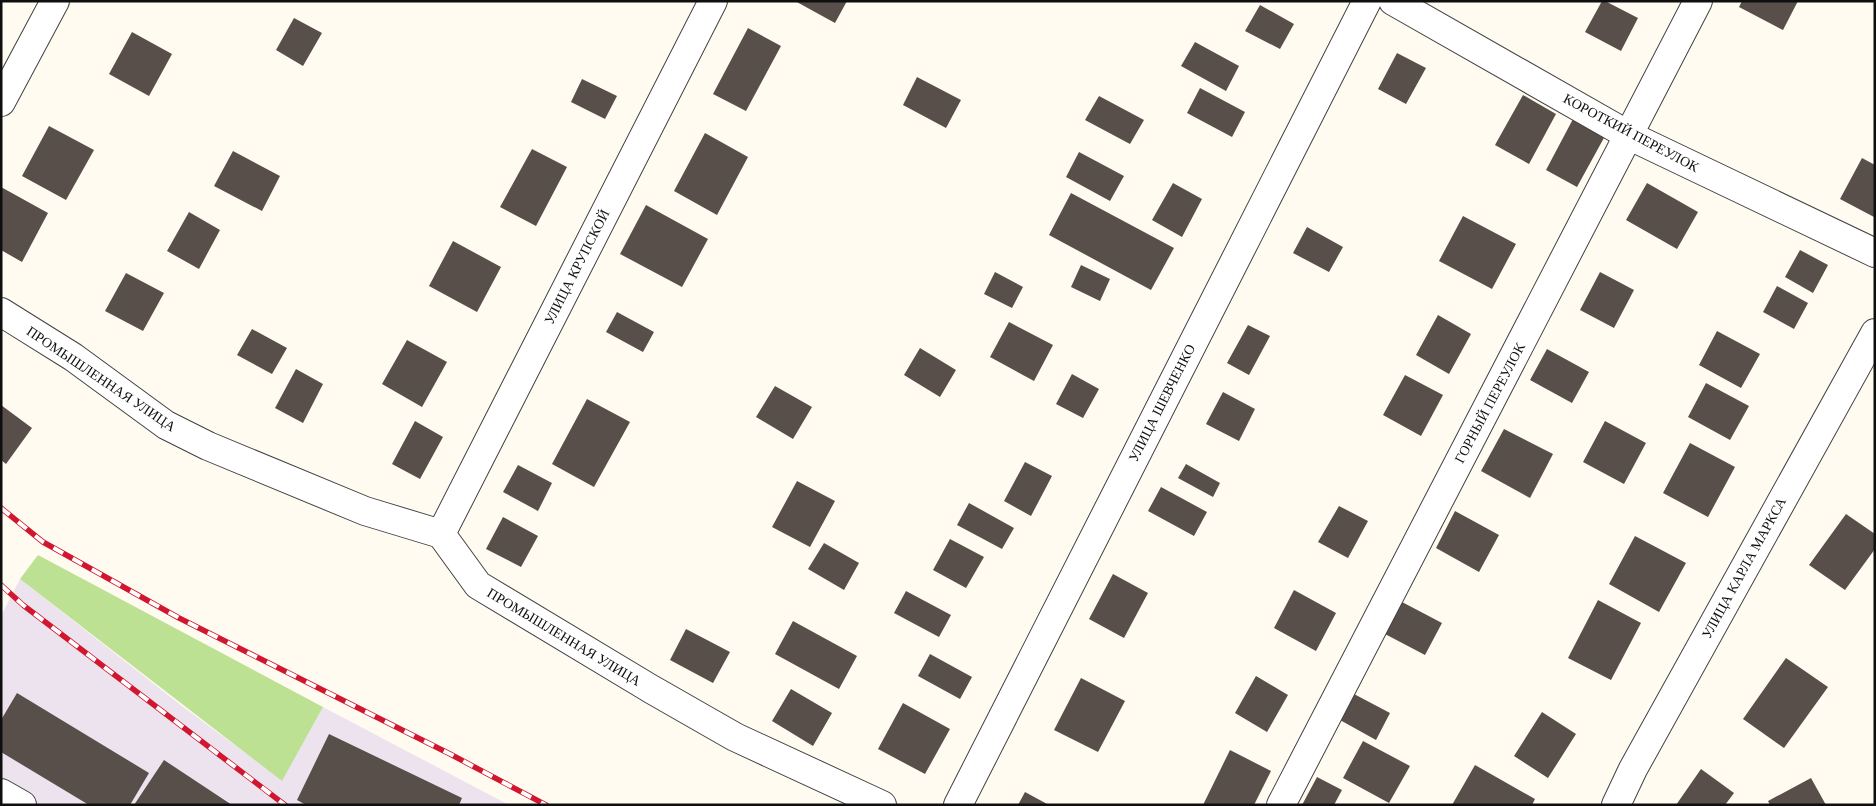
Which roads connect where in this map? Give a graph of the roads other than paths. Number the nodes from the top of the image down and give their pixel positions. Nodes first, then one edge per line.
1 (55, 1) edge
2 (714, 1) edge
3 (1367, 1) edge
4 (1394, 1) edge
5 (1698, 1) edge
6 (1, 102) edge
7 (1630, 136) junction
8 (1875, 253) edge
9 (1, 312) edge
10 (1875, 333) edge
11 (441, 534) junction
12 (1, 793) edge
13 (22, 805) edge
14 (882, 805) edge
15 (958, 805) edge
16 (1282, 805) edge
17 (1616, 805) edge

1 - 6 street
2 - 11 street, УЛИЦА КРУПСКОЙ
3 - 15 street, УЛИЦА ШЕВЧЕНКО
4 - 7 street, КОРОТКИЙ ПЕРЕУЛОК
5 - 7 street, ГОРНЫЙ ПЕРЕУЛОК
7 - 8 street, КОРОТКИЙ ПЕРЕУЛОК
7 - 16 street, ГОРНЫЙ ПЕРЕУЛОК
9 - 11 street, ПРОМЫШЛЕННАЯ УЛИЦА
10 - 17 street, УЛИЦА КАРЛА МАРКСА
11 - 14 street, ПРОМЫШЛЕННАЯ УЛИЦА
12 - 13 street

